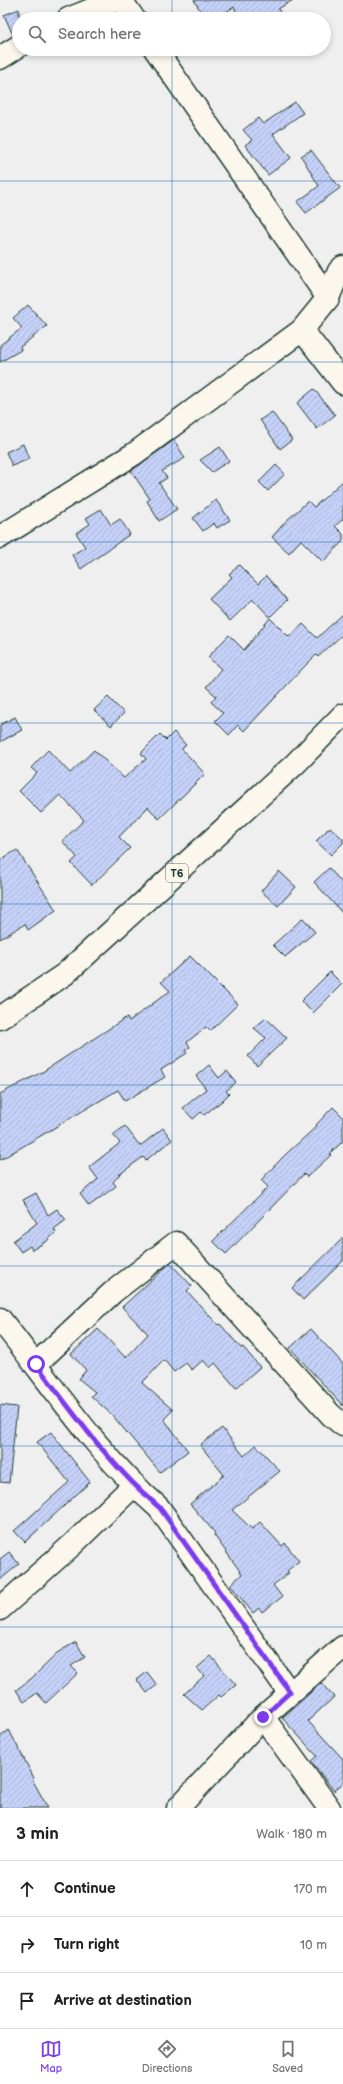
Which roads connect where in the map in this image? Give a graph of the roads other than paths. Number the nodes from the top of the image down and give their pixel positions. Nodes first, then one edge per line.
1 (116, 0) edge
2 (121, 0) edge
3 (86, 12) edge
4 (129, 12) edge
5 (12, 50) edge
6 (160, 56) edge
7 (0, 58) edge
8 (343, 267) edge
9 (328, 298) junction
10 (302, 330) junction
11 (343, 383) edge
12 (0, 537) edge
13 (343, 715) edge
14 (0, 1018) edge
15 (0, 1319) edge
16 (36, 1364) junction
17 (343, 1425) edge
18 (133, 1486) junction
19 (0, 1609) edge
20 (343, 1647) edge
21 (290, 1692) junction
22 (263, 1717) junction
23 (178, 1808) edge
24 (329, 1808) edge

1 - 3 main road
2 - 4 main road
5 - 7 main road
6 - 9 main road
8 - 9 main road
9 - 10 main road
10 - 11 main road
10 - 12 main road
13 - 14 main road, T6
15 - 16 main road
16 - 17 main road
16 - 18 main road
18 - 19 main road
18 - 21 main road
20 - 21 main road
21 - 22 main road
22 - 23 main road
22 - 24 main road

